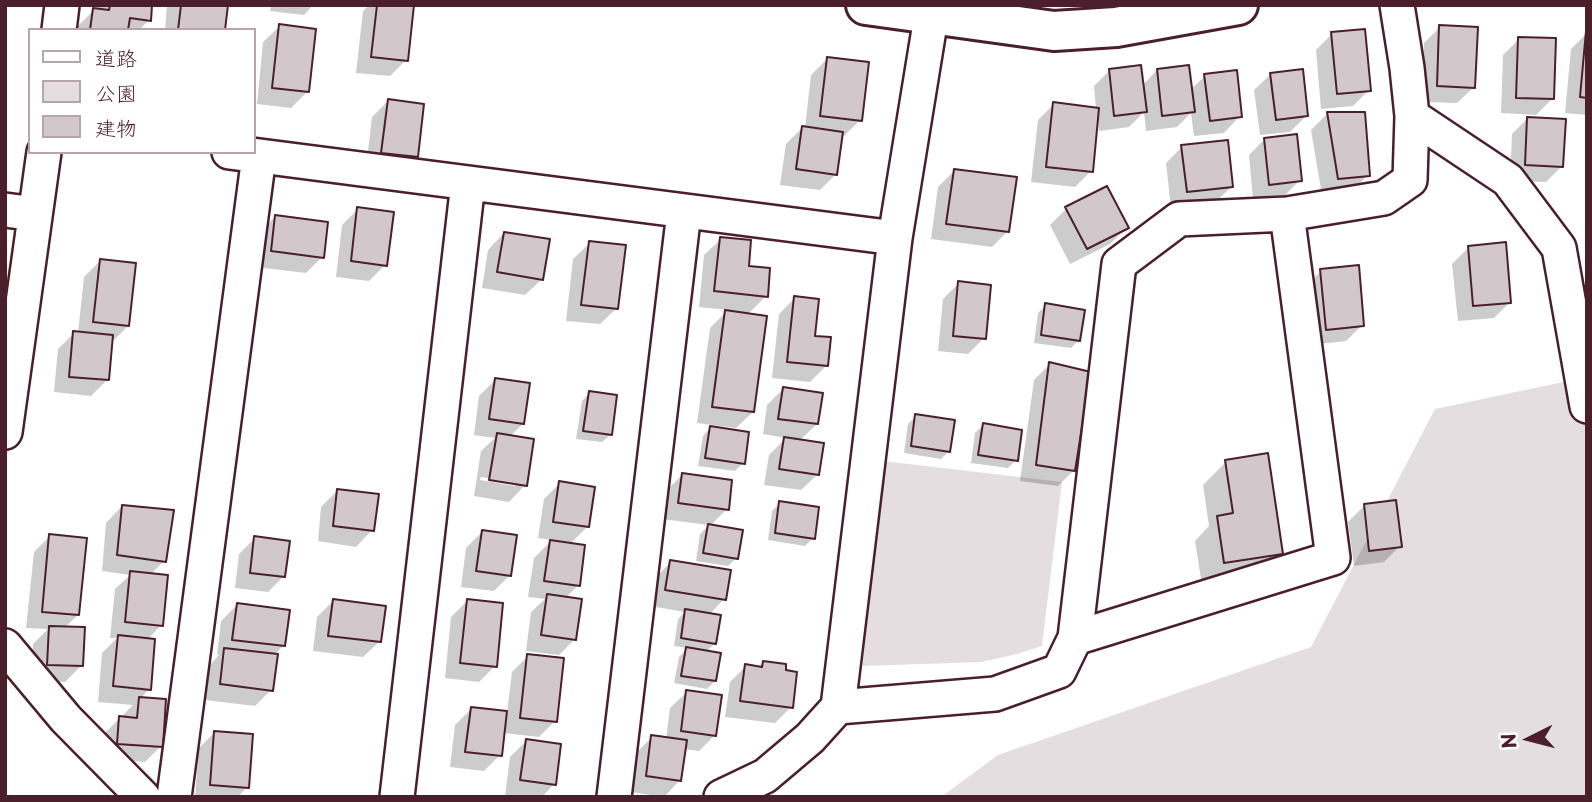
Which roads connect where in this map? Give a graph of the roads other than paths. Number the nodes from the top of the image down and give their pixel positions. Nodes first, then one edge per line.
1 (62, 5) edge
2 (866, 5) edge
3 (1238, 5) edge
4 (1397, 5) edge
5 (932, 9) edge
6 (59, 28) edge
7 (1412, 116) junction
8 (43, 154) edge
9 (244, 154) edge
10 (468, 183) junction
11 (20, 212) edge
12 (684, 212) junction
13 (1287, 214) junction
14 (895, 238) junction
15 (1587, 406) edge
16 (5, 432) edge
17 (1075, 638) junction
18 (5, 646) edge
19 (838, 707) junction
20 (143, 797) edge
21 (174, 797) edge
22 (397, 797) edge
23 (614, 797) edge
24 (721, 797) edge

1 - 6 street
2 - 5 street
3 - 5 street
4 - 7 street
5 - 14 street
7 - 13 street
7 - 15 street
8 - 11 street
9 - 10 street
9 - 21 street
10 - 12 street
10 - 22 street
11 - 16 street
12 - 14 street
12 - 23 street
13 - 17 street
13 - 17 street
14 - 19 street
17 - 19 street
18 - 20 street
19 - 24 street

